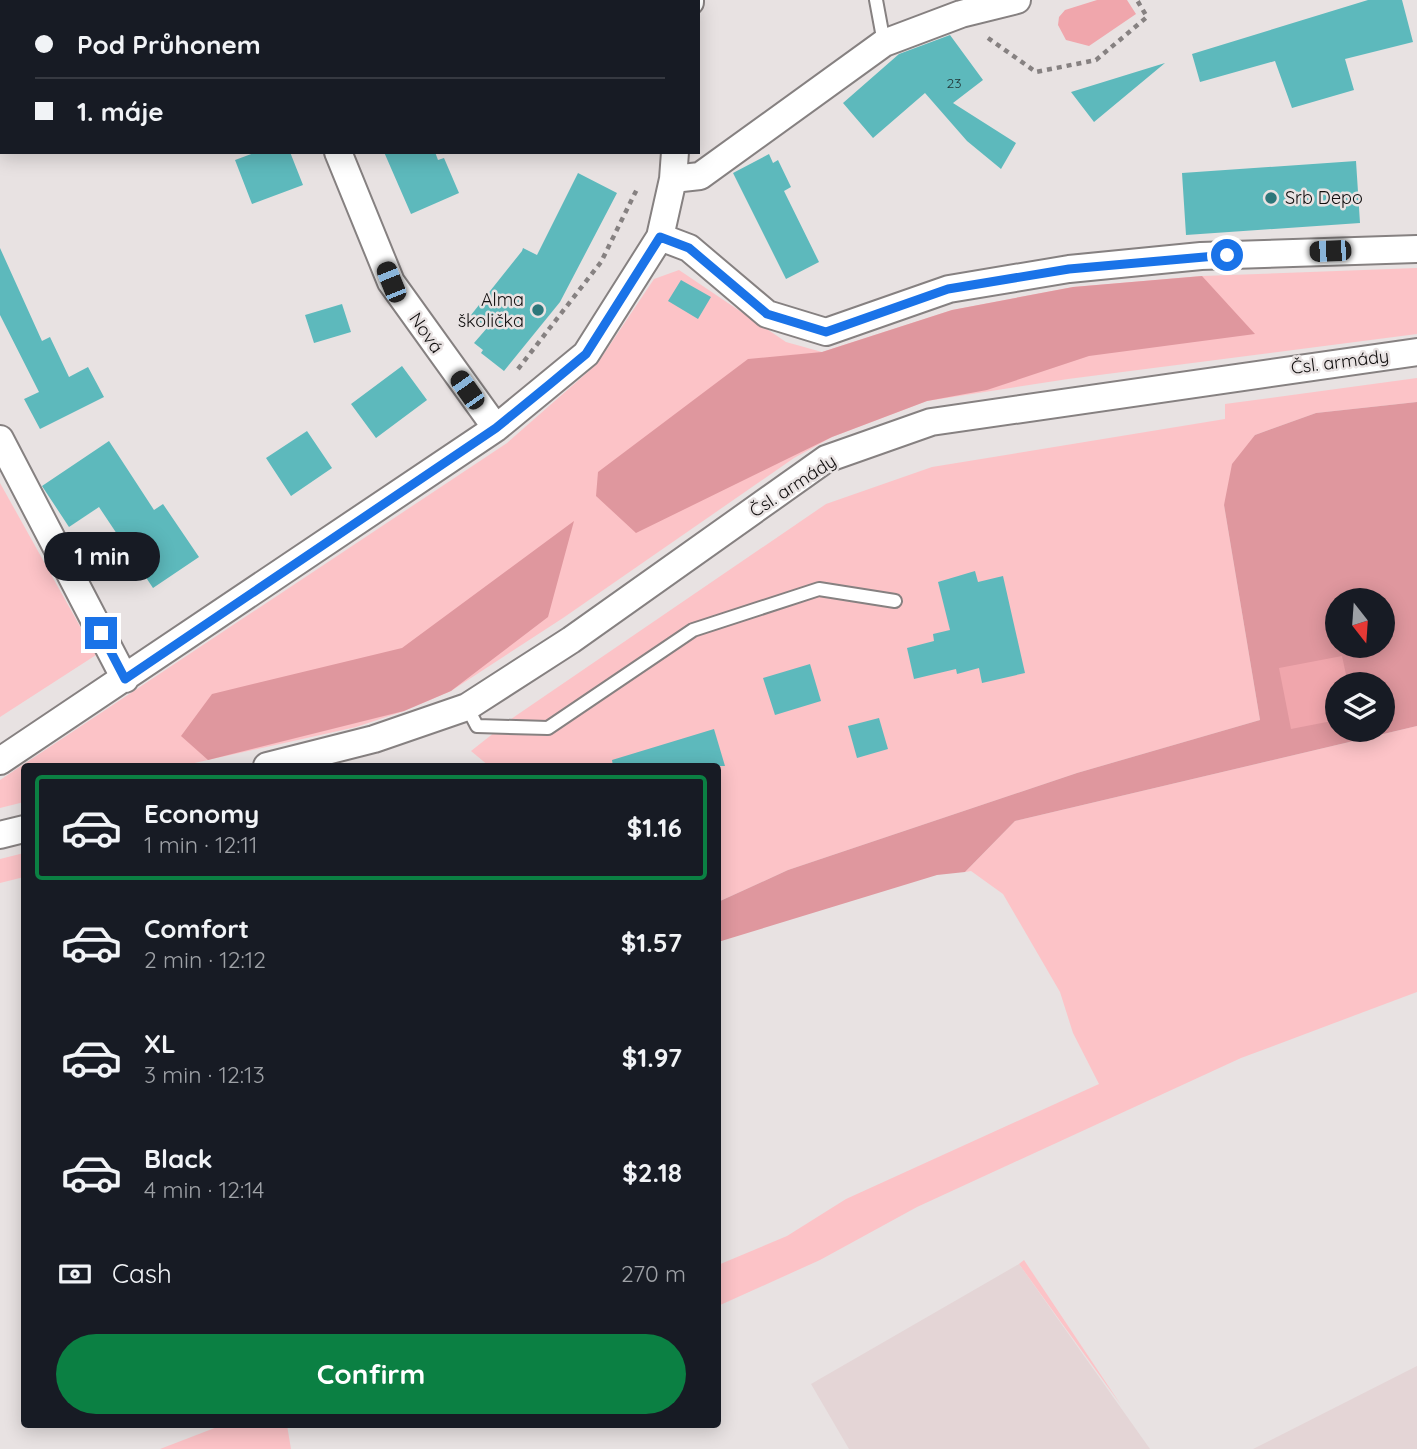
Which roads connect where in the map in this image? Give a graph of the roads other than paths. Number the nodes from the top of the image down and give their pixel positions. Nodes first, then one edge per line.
1 (876, 0) edge
2 (1017, 0) edge
3 (884, 43) junction
4 (339, 154) edge
5 (675, 154) edge
6 (673, 179) junction
7 (660, 237) junction
8 (1417, 249) edge
9 (1417, 352) edge
10 (496, 428) junction
11 (0, 439) edge
12 (895, 601) dead end
13 (125, 679) junction
14 (467, 707) junction
15 (0, 761) edge
16 (279, 763) edge
17 (21, 830) edge
18 (0, 835) edge

1 - 3 lane
2 - 3 street
3 - 6 street
4 - 10 street, Nová
5 - 6 street
6 - 7 street
7 - 8 street
7 - 10 street
9 - 14 street, Čsl. armády
10 - 13 street
11 - 13 street
12 - 14 lane
13 - 15 street
14 - 16 street, Čsl. armády
17 - 18 street

